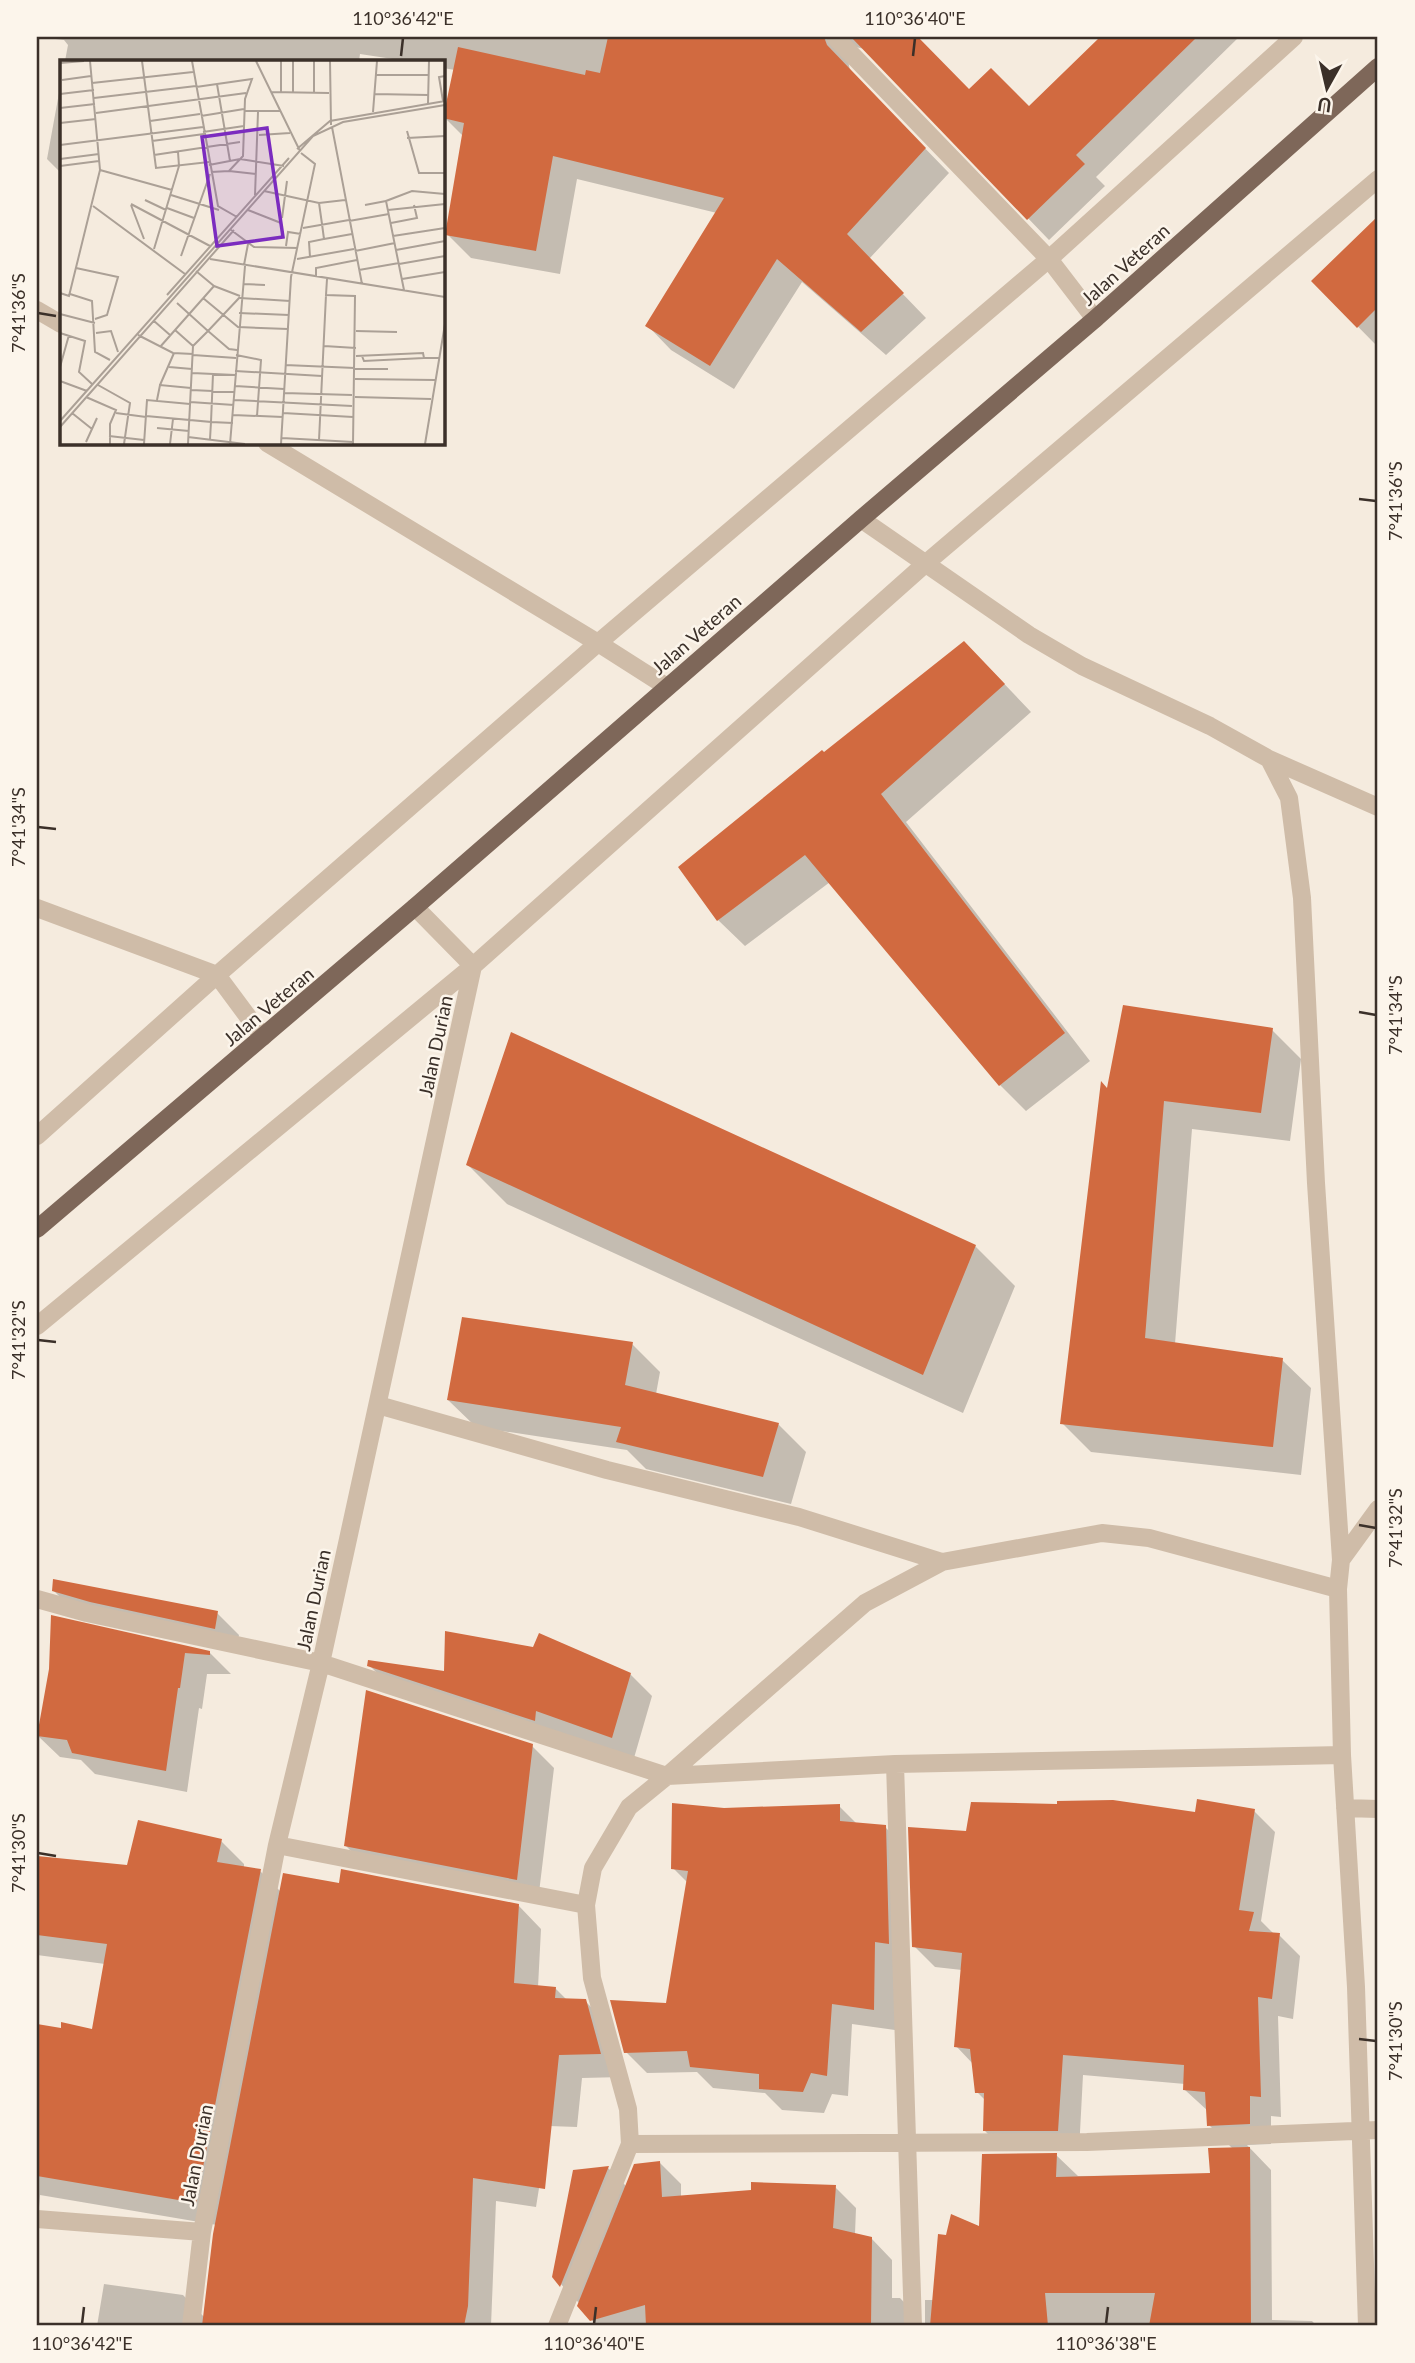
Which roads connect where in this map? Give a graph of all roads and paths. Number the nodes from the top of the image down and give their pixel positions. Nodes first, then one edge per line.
1 (835, 37) edge
2 (1294, 37) edge
3 (1378, 67) edge
4 (1378, 179) edge
5 (1049, 259) junction
6 (37, 310) edge
7 (1095, 319) junction
8 (60, 323) edge
9 (269, 444) edge
10 (861, 519) junction
11 (925, 564) junction
12 (598, 643) junction
13 (667, 687) junction
14 (1269, 759) junction
15 (1378, 807) edge
16 (415, 907) junction
17 (37, 908) edge
18 (473, 966) junction
19 (217, 975) junction
20 (263, 1037) junction
21 (37, 1136) edge
22 (37, 1229) edge
23 (37, 1326) edge
24 (378, 1405) junction
25 (1378, 1509) edge
26 (1341, 1560) junction
27 (942, 1562) junction
28 (1338, 1589) junction
29 (37, 1599) edge
30 (321, 1662) junction
31 (1342, 1755) junction
32 (895, 1763) junction
33 (667, 1776) junction
34 (1345, 1808) junction
35 (1378, 1809) edge
36 (277, 1845) junction
37 (586, 1905) junction
38 (1378, 2130) edge
39 (1360, 2131) junction
40 (906, 2143) junction
41 (630, 2144) junction
42 (37, 2219) edge
43 (202, 2232) junction
44 (191, 2326) edge
45 (556, 2326) edge
46 (913, 2326) edge
47 (1367, 2326) edge

1 - 5 street
2 - 5 street
3 - 7 main road, Jalan Veteran
4 - 11 street
5 - 7 street
5 - 12 street
6 - 8 street
7 - 10 main road, Jalan Veteran
9 - 12 street
10 - 11 street
10 - 13 main road, Jalan Veteran
11 - 14 street
11 - 18 street
12 - 13 street
12 - 19 street
13 - 16 main road, Jalan Veteran
14 - 15 street
14 - 26 street
16 - 18 street
16 - 20 main road, Jalan Veteran
17 - 19 street
18 - 23 street
18 - 24 street, Jalan Durian
19 - 20 street
19 - 21 street
20 - 22 main road, Jalan Veteran
24 - 27 street
24 - 30 street, Jalan Durian
25 - 26 street
26 - 28 street
27 - 28 street
27 - 33 street
28 - 31 street
29 - 30 street
30 - 33 street
30 - 36 street, Jalan Durian
31 - 32 street
31 - 34 street
32 - 33 street
32 - 40 street
33 - 37 street
34 - 35 street
34 - 39 street
36 - 37 street
36 - 43 street, Jalan Durian
37 - 41 street
38 - 39 street
39 - 40 street
39 - 47 street
40 - 41 street
40 - 46 street
41 - 45 street
42 - 43 street
43 - 44 street, Jalan Durian

